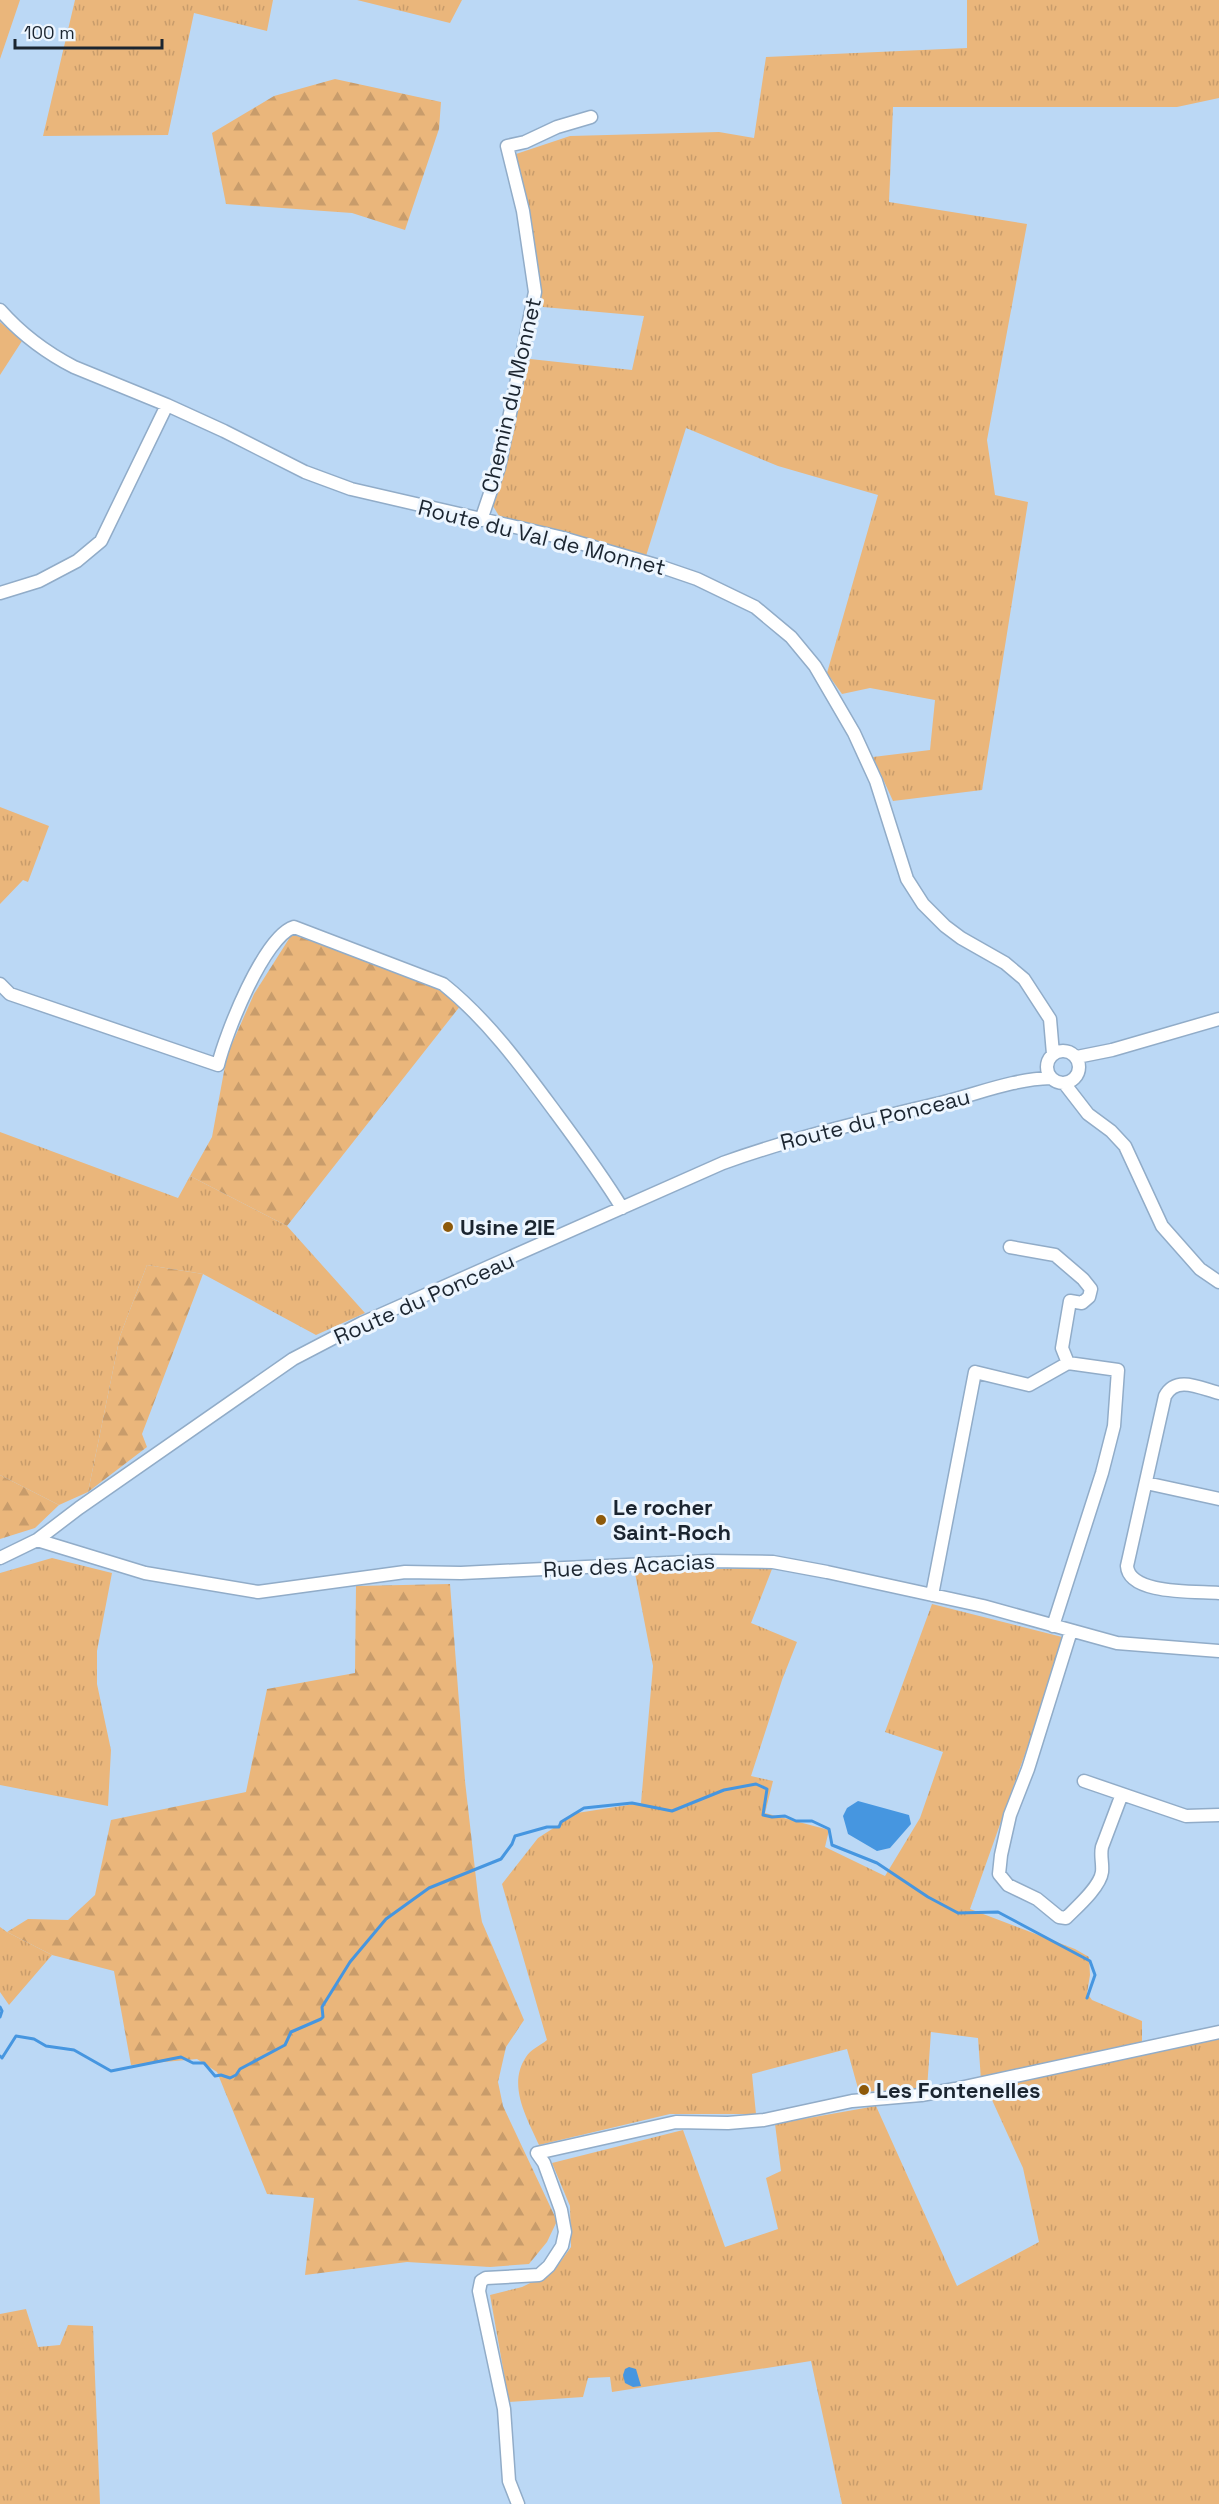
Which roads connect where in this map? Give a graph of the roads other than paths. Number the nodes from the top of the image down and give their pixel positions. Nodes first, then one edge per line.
1 (591, 117) dead end
2 (0, 310) edge
3 (167, 405) junction
4 (481, 520) junction
5 (0, 593) edge
6 (0, 984) edge
7 (1219, 1019) edge
8 (1053, 1032) junction
9 (1050, 1059) junction
10 (1075, 1063) junction
11 (1027, 1078) junction
12 (1051, 1078) junction
13 (1064, 1083) junction
14 (1082, 1107) junction
15 (622, 1208) junction
16 (1010, 1247) dead end
17 (1219, 1282) edge
18 (1068, 1364) junction
19 (1219, 1393) edge
20 (1146, 1483) junction
21 (1219, 1499) edge
22 (37, 1540) junction
23 (0, 1558) edge
24 (1219, 1593) edge
25 (932, 1595) junction
26 (1053, 1626) junction
27 (1071, 1631) junction
28 (1219, 1651) edge
29 (1084, 1781) dead end
30 (1122, 1794) junction
31 (1219, 1815) edge
32 (1219, 2032) edge
33 (518, 2504) edge

1 - 4 street, Chemin du Monnet
2 - 3 street, Route du Val de Monnet
3 - 4 street, Route du Val de Monnet
3 - 5 street
4 - 8 street, Route du Val de Monnet
6 - 15 street
7 - 10 street
8 - 9 street, Route du Val de Monnet
8 - 10 street, Route du Val de Monnet
9 - 10 street
9 - 11 street, Route du Ponceau
9 - 12 street, Route du Val de Monnet
10 - 13 street
10 - 14 street
11 - 12 street, Route du Ponceau
11 - 15 street, Route du Ponceau
12 - 13 street
13 - 14 street
14 - 17 street
15 - 22 street, Route du Ponceau
16 - 18 street
18 - 25 street
18 - 26 street
19 - 20 street
20 - 21 street
20 - 24 street
22 - 23 street, Route du Ponceau
22 - 25 street, Rue des Acacias
25 - 26 street, Rue des Acacias
26 - 27 street, Rue des Acacias
27 - 28 street, Rue des Acacias
27 - 30 street
29 - 30 street
30 - 31 street
32 - 33 street

